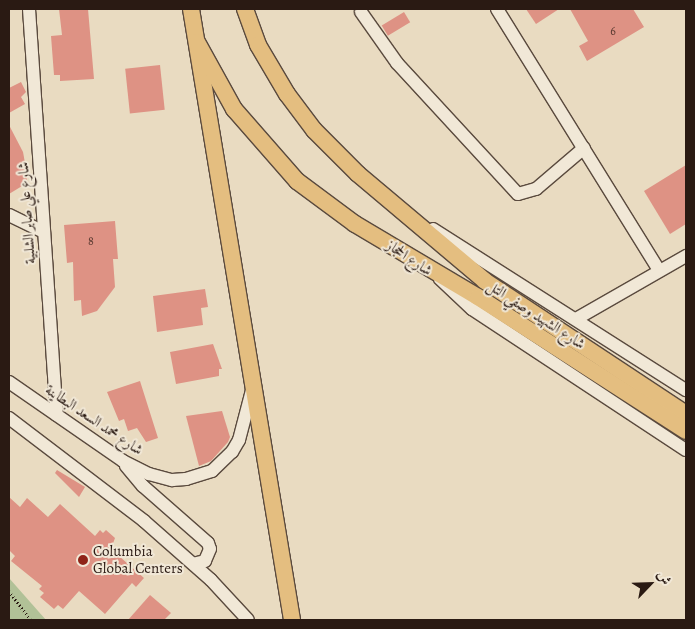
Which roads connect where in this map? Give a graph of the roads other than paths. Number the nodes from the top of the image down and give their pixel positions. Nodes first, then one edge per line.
1 (29, 9) edge
2 (191, 9) edge
3 (245, 9) edge
4 (497, 9) edge
5 (361, 12) dead end
6 (197, 42) junction
7 (584, 148) junction
8 (396, 204) junction
9 (9, 215) edge
10 (44, 232) junction
11 (686, 256) edge
12 (425, 265) junction
13 (659, 270) junction
14 (576, 319) junction
15 (9, 382) edge
16 (254, 383) junction
17 (686, 390) edge
18 (686, 414) edge
19 (57, 415) junction
20 (9, 418) edge
21 (686, 431) edge
22 (686, 450) edge
23 (123, 461) junction
24 (193, 564) junction
25 (248, 620) edge
26 (292, 620) edge

1 - 10 street, شارع علي صابر الشلبية
2 - 6 main road, شارع الحجاز
3 - 8 main road
4 - 7 street
5 - 7 street
6 - 12 main road, شارع الحجاز
6 - 16 main road, شارع الحجاز
7 - 13 street
8 - 14 street
8 - 18 main road, شارع الشهيد وصفي التل
9 - 10 street
10 - 19 street, شارع علي صابر الشلبية
11 - 13 street
12 - 21 main road, شارع الشهيد وصفي التل
12 - 22 street, شارع الحجاز
13 - 14 street
14 - 17 street
15 - 19 street, شارع محمد السعد البطاينة
16 - 23 street, شارع محمد السعد البطاينة
16 - 26 main road, شارع الحجاز
19 - 23 street, شارع محمد السعد البطاينة
20 - 24 street
23 - 24 street
24 - 25 street

